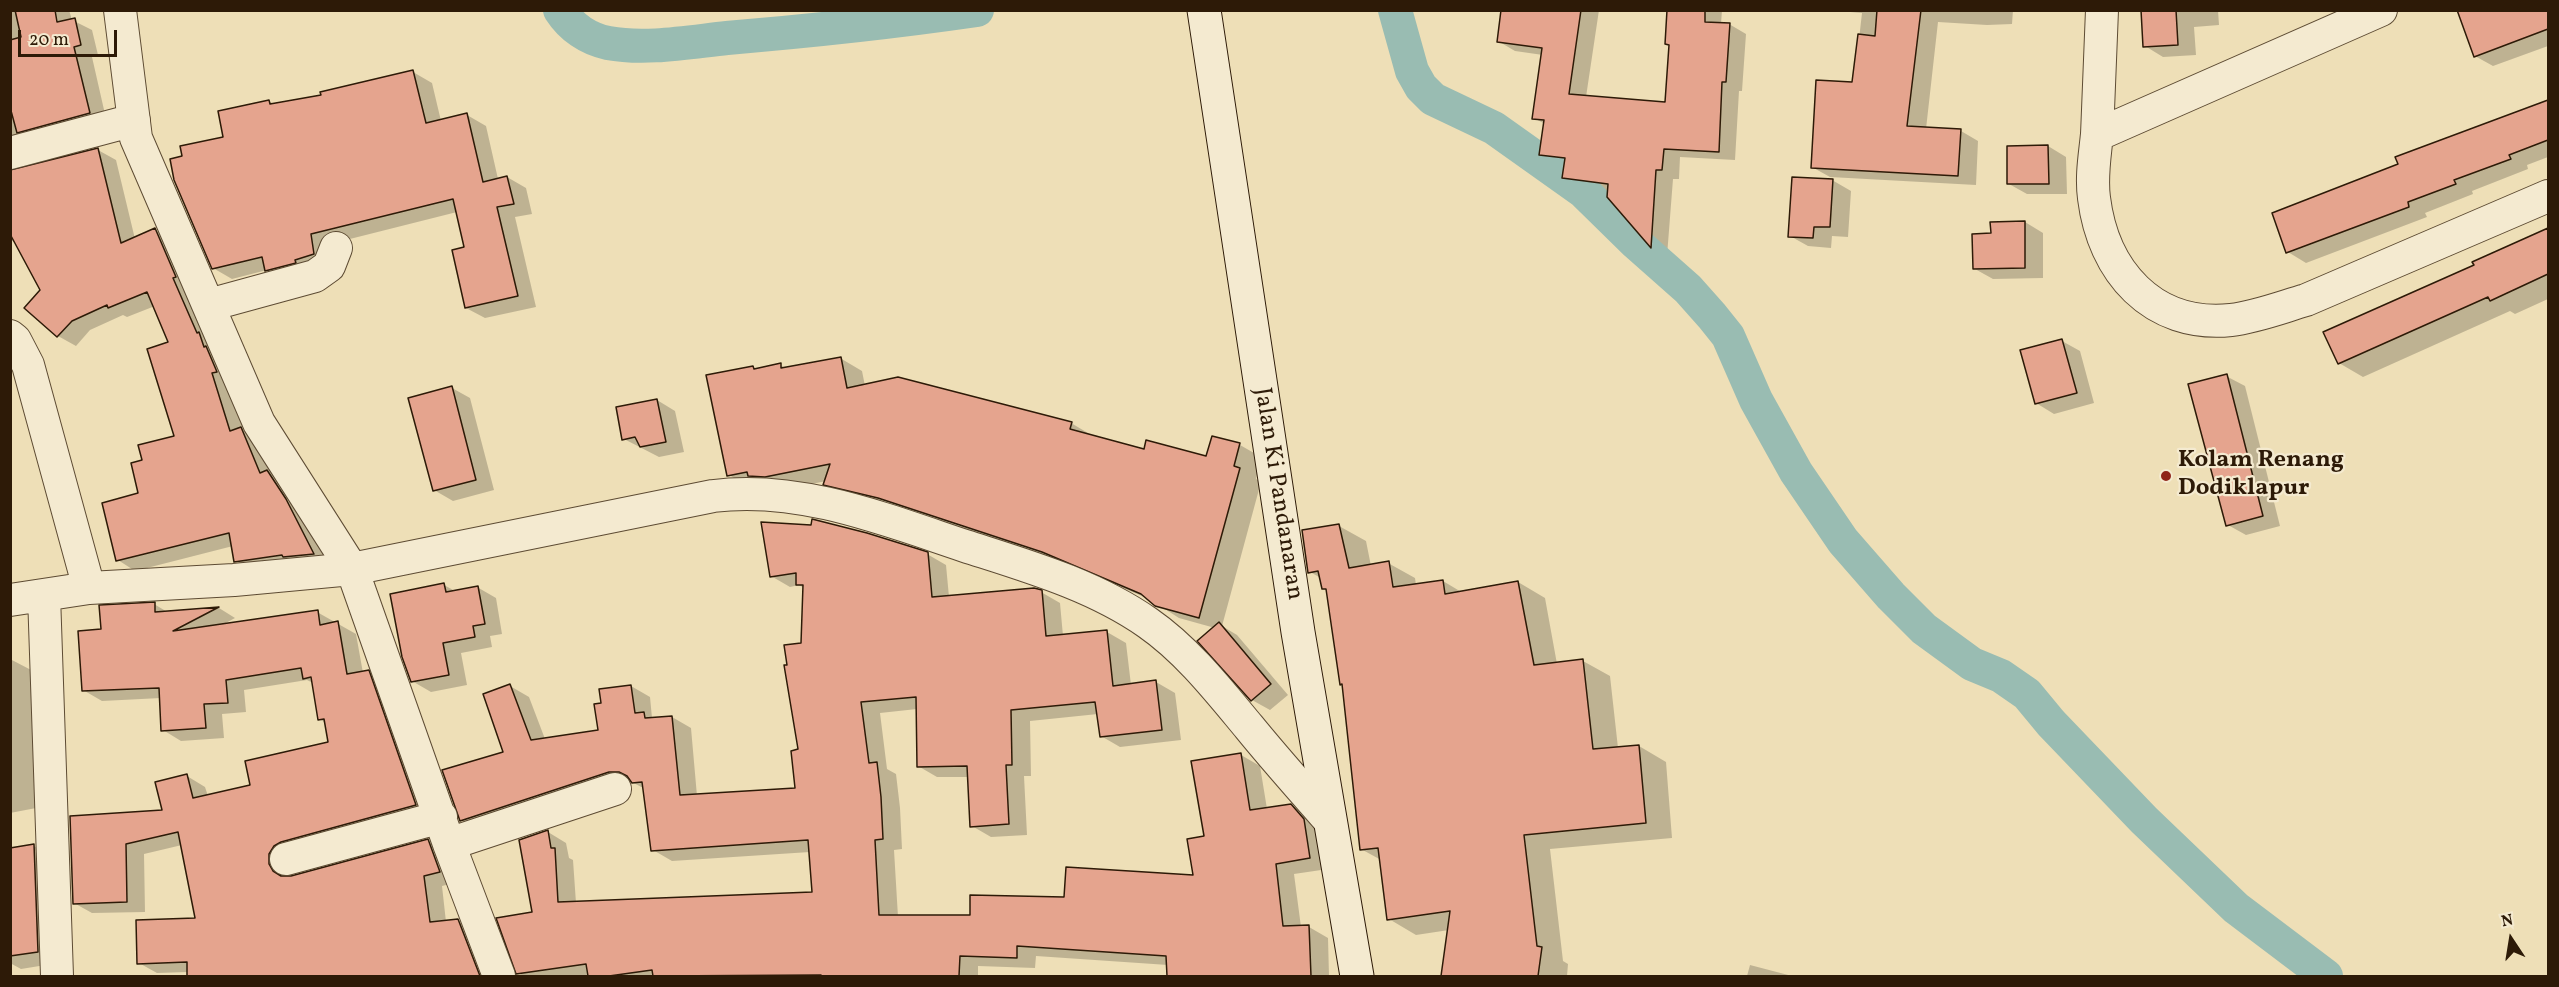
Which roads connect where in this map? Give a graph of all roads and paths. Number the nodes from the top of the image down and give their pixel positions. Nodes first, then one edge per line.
1 (120, 10) edge
2 (2102, 10) edge
3 (1204, 12) edge
4 (2370, 13) edge
5 (134, 120) junction
6 (2097, 135) junction
7 (10, 153) edge
8 (2548, 196) edge
9 (336, 248) dead end
10 (209, 305) junction
11 (10, 336) edge
12 (352, 569) junction
13 (89, 588) junction
14 (44, 595) junction
15 (10, 600) edge
16 (615, 789) dead end
17 (1329, 820) junction
18 (445, 830) junction
19 (286, 859) dead end
20 (57, 976) edge
21 (499, 976) edge
22 (1357, 976) edge

1 - 5 street
2 - 6 street
3 - 17 main road, Jalan Ki Pandanaran
4 - 6 street
5 - 7 street
5 - 10 street
6 - 8 street
9 - 10 street
10 - 12 street
11 - 13 street
12 - 13 street
12 - 17 street
12 - 18 street
13 - 14 street
14 - 15 street
14 - 20 street
16 - 18 street
17 - 22 main road, Jalan Ki Pandanaran
18 - 19 street
18 - 21 street

